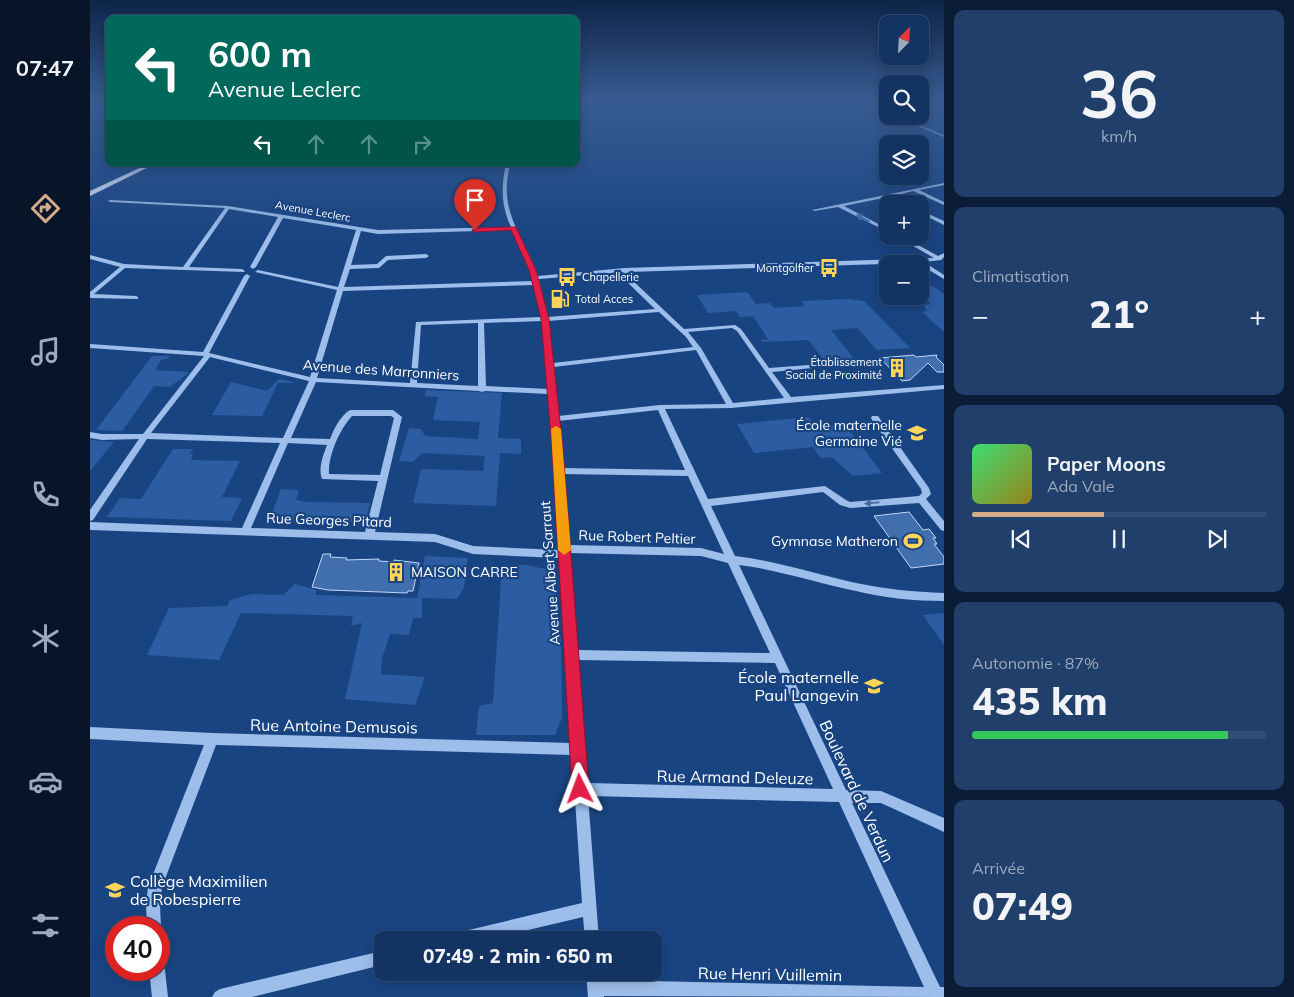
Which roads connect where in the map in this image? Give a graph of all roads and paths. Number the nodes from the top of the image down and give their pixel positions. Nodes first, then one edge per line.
1 (146, 167) edge
2 (150, 167) edge
3 (508, 167) edge
4 (119, 180) junction
5 (944, 184) edge
6 (914, 190) junction
7 (90, 194) edge
8 (888, 195) edge
9 (879, 197) edge
10 (110, 201) dead end
11 (944, 204) edge
12 (839, 205) junction
13 (228, 207) junction
14 (814, 210) dead end
15 (929, 215) edge
16 (281, 216) junction
17 (944, 222) edge
18 (879, 226) edge
19 (514, 228) junction
20 (359, 229) junction
21 (916, 245) edge
22 (426, 256) dead end
23 (90, 257) edge
24 (942, 258) edge
25 (929, 260) edge
26 (879, 263) edge
27 (124, 266) junction
28 (347, 267) junction
29 (184, 268) junction
30 (929, 268) edge
31 (256, 270) junction
32 (625, 270) junction
33 (245, 273) junction
34 (944, 277) edge
35 (535, 281) junction
36 (340, 289) junction
37 (90, 295) edge
38 (136, 298) dead end
39 (660, 310) junction
40 (545, 319) junction
41 (481, 321) junction
42 (683, 331) junction
43 (90, 346) edge
44 (698, 348) junction
45 (207, 355) junction
46 (833, 364) dead end
47 (550, 365) junction
48 (767, 370) junction
49 (313, 380) junction
50 (413, 386) junction
51 (944, 387) edge
52 (482, 390) junction
53 (552, 392) junction
54 (789, 400) junction
55 (730, 406) junction
56 (660, 407) junction
57 (875, 418) dead end
58 (555, 419) junction
59 (91, 435) edge
60 (145, 436) junction
61 (286, 440) junction
62 (333, 442) junction
63 (559, 471) junction
64 (690, 473) junction
65 (383, 478) junction
66 (921, 499) junction
67 (704, 501) junction
68 (94, 503) edge
69 (90, 517) edge
70 (90, 526) edge
71 (944, 527) edge
72 (245, 530) junction
73 (369, 536) junction
74 (565, 552) junction
75 (730, 561) junction
76 (944, 597) edge
77 (572, 655) junction
78 (777, 658) junction
79 (90, 733) edge
80 (212, 739) junction
81 (578, 749) junction
82 (580, 789) junction
83 (840, 796) junction
84 (944, 824) edge
85 (589, 908) junction
86 (153, 916) edge
87 (493, 931) edge
88 (591, 931) edge
89 (374, 960) edge
90 (158, 981) edge
91 (595, 993) edge
92 (939, 996) edge
93 (160, 997) edge
94 (220, 997) edge

1 - 4 main road
2 - 4 main road
3 - 19 street, Avenue Albert Sarraut
4 - 7 main road
5 - 6 street
6 - 8 street
6 - 11 street
9 - 12 street
10 - 13 street, Avenue Leclerc
12 - 14 street
18 -> 12 street
13 - 16 street, Avenue Leclerc
13 - 29 street
15 - 17 street
16 - 20 street, Avenue Leclerc
16 - 31 street
19 - 20 street, Avenue Leclerc
19 - 35 street, Avenue Albert Sarraut
20 - 28 street
21 - 24 street
22 - 28 street
23 - 27 street
24 - 25 street
26 - 32 street
27 - 29 street
27 - 37 street
28 - 36 street
29 - 33 street
30 - 34 street
31 - 33 street
31 - 36 street
32 - 35 street
32 - 39 street
33 - 45 street
35 - 36 street
35 - 40 street, Avenue Albert Sarraut
36 - 49 street
37 - 38 street
39 - 40 street
39 - 42 street
40 - 41 street
40 - 47 street, Avenue Albert Sarraut
41 - 50 street
41 - 52 street
42 - 44 street
42 - 48 street
43 - 45 street, Avenue des Marronniers
44 - 47 street
44 - 55 street
45 - 49 street, Avenue des Marronniers
45 - 60 street
46 - 48 street
47 - 53 street, Avenue Albert Sarraut
48 - 54 street
49 - 50 street, Avenue des Marronniers
49 - 61 street
50 - 52 street, Avenue des Marronniers
51 - 54 street
52 - 53 street, Avenue des Marronniers
53 - 58 street, Avenue Albert Sarraut
54 - 55 street
55 - 56 street
56 - 58 street
56 - 64 street, Boulevard de Verdun
57 - 66 street
58 - 63 street, Avenue Albert Sarraut
59 - 60 street
60 - 61 street
60 - 68 street
61 - 62 street
61 - 72 street
62 - 65 street
62 - 65 street
63 - 64 street
63 - 74 street, Avenue Albert Sarraut
64 - 67 street, Boulevard de Verdun
65 - 73 street
66 -> 67 street
66 - 71 street
67 - 75 street, Boulevard de Verdun
68 - 69 street
70 - 72 street, Rue Georges Pitard
72 - 73 street, Rue Georges Pitard
73 - 74 street, Rue Georges Pitard
74 - 75 street, Rue Robert Peltier
74 - 77 street, Avenue Albert Sarraut
75 - 76 street, Rue Robert Peltier
75 - 78 street, Boulevard de Verdun
77 - 78 street
77 - 81 street, Avenue Albert Sarraut
78 - 83 street, Boulevard de Verdun
79 - 80 street, Rue Antoine Demusois
80 - 81 street, Rue Antoine Demusois
80 - 86 street
81 - 82 street, Avenue Albert Sarraut
82 - 83 street, Rue Armand Deleuze
82 - 85 street, Avenue Albert Sarraut
83 - 84 street, Rue Armand Deleuze
83 - 92 street, Boulevard de Verdun
85 - 87 street
85 - 88 street, Avenue Albert Sarraut
89 - 94 street
90 - 93 street
91 - 92 street, Rue Henri Vuillemin

